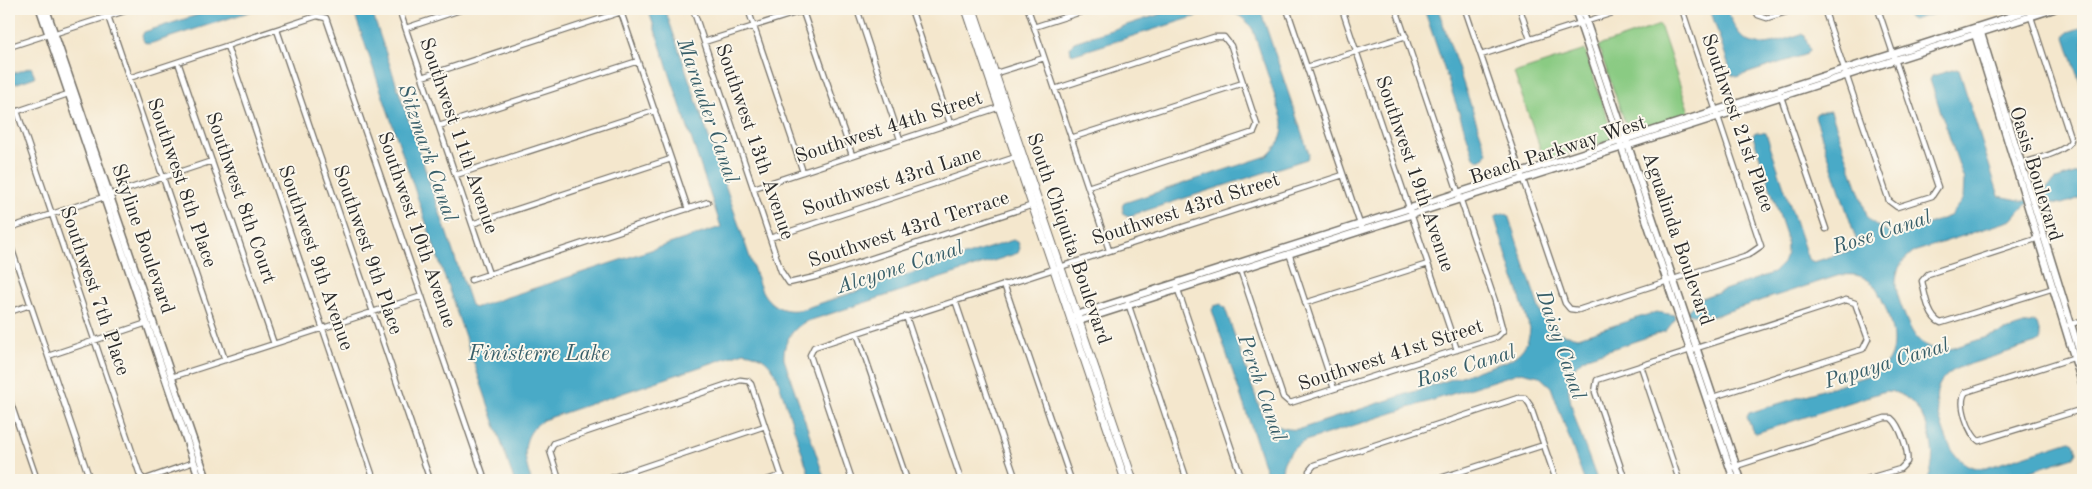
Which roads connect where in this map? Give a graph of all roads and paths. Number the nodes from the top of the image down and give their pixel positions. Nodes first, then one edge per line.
1 (40, 9) edge
2 (46, 9) edge
3 (131, 9) edge
4 (399, 9) edge
5 (464, 9) edge
6 (693, 9) edge
7 (748, 9) edge
8 (808, 9) edge
9 (857, 9) edge
10 (911, 9) edge
11 (966, 9) edge
12 (973, 9) edge
13 (1028, 9) edge
14 (1090, 9) edge
15 (1287, 9) edge
16 (1342, 9) edge
17 (1396, 9) edge
18 (1465, 9) edge
19 (1520, 9) edge
20 (1574, 9) edge
21 (1582, 9) edge
22 (1625, 9) edge
23 (1682, 9) edge
24 (1755, 9) edge
25 (1796, 9) edge
26 (1824, 9) edge
27 (1878, 9) edge
28 (2052, 9) edge
29 (621, 10) edge
30 (802, 10) edge
31 (2031, 12) edge
32 (108, 16) junction
33 (1583, 22) junction
34 (754, 26) junction
35 (1034, 27) junction
36 (406, 28) junction
37 (277, 30) junction
38 (1977, 31) junction
39 (52, 34) junction
40 (1406, 36) junction
41 (1530, 39) junction
42 (704, 42) junction
43 (227, 46) junction
44 (9, 47) edge
45 (1356, 52) junction
46 (1481, 55) junction
47 (1895, 57) junction
48 (1044, 58) junction
49 (638, 61) junction
50 (178, 62) junction
51 (1307, 68) junction
52 (1845, 73) junction
53 (992, 75) junction
54 (422, 77) junction
55 (129, 78) junction
56 (1243, 83) junction
57 (1055, 89) junction
58 (72, 93) junction
59 (1780, 94) junction
60 (1002, 106) junction
61 (655, 110) junction
62 (17, 111) junction
63 (9, 114) edge
64 (1718, 114) junction
65 (950, 123) junction
66 (439, 126) junction
67 (1071, 138) junction
68 (900, 139) junction
69 (1624, 143) junction
70 (852, 156) junction
71 (1019, 156) junction
72 (671, 159) junction
73 (212, 162) junction
74 (2019, 164) junction
75 (802, 172) junction
76 (456, 175) junction
77 (1343, 175) junction
78 (1522, 176) junction
79 (163, 178) junction
80 (1088, 187) junction
81 (754, 188) junction
82 (107, 196) junction
83 (1460, 196) junction
84 (708, 202) dead end
85 (1036, 205) junction
86 (688, 209) junction
87 (1410, 212) junction
88 (52, 214) junction
89 (472, 224) junction
90 (1361, 227) junction
91 (9, 228) edge
92 (1826, 229) dead end
93 (770, 238) junction
94 (2041, 238) junction
95 (9, 241) edge
96 (1109, 250) junction
97 (1288, 250) junction
98 (1428, 264) junction
99 (1239, 266) junction
100 (1057, 267) junction
101 (489, 274) junction
102 (470, 280) dead end
103 (1670, 281) junction
104 (789, 283) joint
105 (1004, 284) junction
106 (1177, 286) junction
107 (2057, 287) junction
108 (422, 296) junction
109 (955, 300) junction
110 (1127, 302) junction
111 (1305, 303) junction
112 (30, 305) junction
113 (9, 312) edge
114 (372, 312) junction
115 (906, 316) junction
116 (1075, 319) junction
117 (2083, 320) edge
118 (150, 322) junction
119 (2068, 325) junction
120 (323, 328) junction
121 (857, 333) junction
122 (95, 340) junction
123 (274, 344) junction
124 (1693, 349) junction
125 (1457, 350) junction
126 (48, 356) junction
127 (2078, 357) junction
128 (225, 360) junction
129 (2083, 363) edge
130 (1641, 366) junction
131 (169, 378) junction
132 (2083, 386) edge
133 (1334, 389) junction
134 (9, 398) edge
135 (1710, 398) junction
136 (2083, 409) edge
137 (765, 426) junction
138 (1544, 444) junction
139 (197, 462) junction
140 (1733, 467) junction
141 (783, 478) edge
142 (37, 480) edge
143 (90, 480) edge
144 (143, 480) edge
145 (200, 480) edge
146 (207, 480) edge
147 (374, 480) edge
148 (430, 480) edge
149 (485, 480) edge
150 (559, 480) edge
151 (605, 480) edge
152 (767, 480) edge
153 (852, 480) edge
154 (907, 480) edge
155 (962, 480) edge
156 (1016, 480) edge
157 (1070, 480) edge
158 (1126, 480) edge
159 (1133, 480) edge
160 (1187, 480) edge
161 (1242, 480) edge
162 (1311, 480) edge
163 (1434, 480) edge
164 (1556, 480) edge
165 (1625, 480) edge
166 (1679, 480) edge
167 (1734, 480) edge
168 (1741, 480) edge
169 (1863, 480) edge

1 - 39 street
2 - 39 street, Skyline Boulevard
3 - 32 street
4 - 36 street, Southwest 11th Avenue
5 - 36 street
6 - 42 street, Southwest 13th Avenue
7 - 34 street
8 - 30 street
9 - 68 street
10 - 65 street
11 - 53 main road, South Chiquita Boulevard
12 - 53 main road, South Chiquita Boulevard
13 - 35 street
14 - 35 street
15 - 51 street
16 - 45 street, Southwest 19th Avenue
17 - 40 street
18 - 46 street
19 - 41 street
20 - 33 street, Agualinda Boulevard
21 - 33 street, Agualinda Boulevard
22 - 33 street
23 - 64 street, Southwest 21st Place
24 - 25 street
26 - 52 street
27 - 47 street
28 - 31 street, Beach Parkway West
29 - 49 street
29 - 54 street
30 - 34 street
30 - 70 street
31 - 38 street, Beach Parkway West
31 - 74 street
32 - 39 street
32 - 55 street, Southwest 8th Place
33 - 41 street
33 - 69 street, Agualinda Boulevard
34 - 42 street
34 - 75 street
35 - 48 street
36 - 54 street, Southwest 11th Avenue
37 - 43 street
37 - 108 street, Southwest 10th Avenue
37 - 114 street, Southwest 9th Place
38 - 47 street, Beach Parkway West
38 - 74 street, Oasis Boulevard
39 - 44 street
39 - 58 street, Skyline Boulevard
39 - 58 street, Skyline Boulevard
40 - 45 street
40 - 83 street
41 - 46 street
42 - 81 street, Southwest 13th Avenue
43 - 50 street
43 - 120 street, Southwest 9th Avenue
45 - 51 street
45 - 87 street, Southwest 19th Avenue
46 - 78 street
47 - 52 street, Beach Parkway West
47 - 52 street
48 - 53 street
48 - 57 street
49 - 61 street
49 - 66 street
50 - 55 street
50 - 73 street, Southwest 8th Court
51 - 77 street
52 - 59 street, Beach Parkway West
53 - 60 main road, South Chiquita Boulevard
54 - 66 street, Southwest 11th Avenue
55 - 79 street, Southwest 8th Place
56 - 57 street
56 - 67 street
56 - 80 street
57 - 67 street
58 - 62 street
58 - 82 street, Skyline Boulevard
59 - 64 street, Beach Parkway West
59 - 92 street
60 - 65 street, Southwest 44th Street
60 - 71 main road, South Chiquita Boulevard
61 - 72 street
61 - 76 street
62 - 63 street
62 - 88 street, Southwest 7th Place
64 - 69 street, Beach Parkway West
64 - 103 street, Southwest 21st Place
65 - 68 street, Southwest 44th Street
66 - 76 street, Southwest 11th Avenue
67 - 80 street
68 - 70 street, Southwest 44th Street
69 - 78 street, Beach Parkway West
69 - 103 street, Agualinda Boulevard
70 - 75 street, Southwest 44th Street
71 - 85 main road, South Chiquita Boulevard
71 - 93 street, Southwest 43rd Lane
72 - 86 street
72 - 89 street
73 - 79 street
73 - 123 street, Southwest 8th Court
74 - 94 street, Oasis Boulevard
75 - 81 street, Southwest 44th Street
76 - 89 street, Southwest 11th Avenue
77 - 90 street
77 - 96 street, Southwest 43rd Street
78 - 83 street, Beach Parkway West
78 - 103 street
79 - 82 street
79 - 128 street, Southwest 8th Place
80 - 96 street
81 - 93 street, Southwest 13th Avenue
82 - 88 street
82 - 118 street, Skyline Boulevard
83 - 87 street, Beach Parkway West
83 - 125 street, Southwest 41st Street
84 - 86 street
85 - 100 main road, South Chiquita Boulevard
85 - 104 street, Southwest 43rd Terrace
86 - 101 street
87 - 90 street, Beach Parkway West
87 - 98 street, Southwest 19th Avenue
88 - 91 street
88 - 122 street, Southwest 7th Place
89 - 101 street, Southwest 11th Avenue
90 - 97 street, Beach Parkway West
93 - 104 street, Southwest 13th Avenue
94 - 107 street, Oasis Boulevard
94 - 107 street
95 - 112 street
96 - 100 street, Southwest 43rd Street
97 - 99 street, Beach Parkway West
97 - 111 street
98 - 111 street
98 - 125 street, Southwest 19th Avenue
99 - 106 street, Beach Parkway West
99 - 133 street, Southwest 41st Street
100 - 105 street, Southwest 43rd Street
100 - 116 main road, South Chiquita Boulevard
101 - 102 street
103 - 124 street, Agualinda Boulevard
105 - 109 street, Southwest 43rd Street
105 - 157 street
106 - 110 street, Beach Parkway West
106 - 161 street
107 - 119 street, Oasis Boulevard
108 - 114 street
108 - 149 street, Southwest 10th Avenue
109 - 115 street, Southwest 43rd Street
109 - 156 street
110 - 116 street, Beach Parkway West
110 - 160 street
111 - 133 street
112 - 113 street
112 - 126 street
114 - 120 street
114 - 148 street, Southwest 9th Place
115 - 121 street, Southwest 43rd Street
115 - 155 street
116 - 158 main road, South Chiquita Boulevard
116 - 159 main road, South Chiquita Boulevard
117 - 119 street
118 - 122 street
118 - 131 street, Skyline Boulevard
119 - 127 street, Oasis Boulevard
120 - 123 street
120 - 147 street, Southwest 9th Avenue
121 - 153 street, Southwest 43rd Street
121 - 154 street
122 - 126 street
122 - 144 street, Southwest 7th Place
123 - 128 street
124 - 130 street
124 - 135 street, Agualinda Boulevard
124 - 135 street
125 - 133 street, Southwest 41st Street
126 - 143 street
127 - 129 street, Oasis Boulevard
127 - 132 street, Oasis Boulevard
127 - 136 street
128 - 131 street
130 - 165 street
130 - 166 street
131 - 139 street, Skyline Boulevard
134 - 142 street
135 - 140 street, Agualinda Boulevard
137 - 141 street
137 - 150 street
137 - 151 street
138 - 162 street
138 - 163 street
138 - 164 street
139 - 144 street
139 - 145 street, Skyline Boulevard
139 - 146 street, Skyline Boulevard
140 - 167 street, Agualinda Boulevard
140 - 168 street, Agualinda Boulevard
140 - 169 street
141 - 152 street

